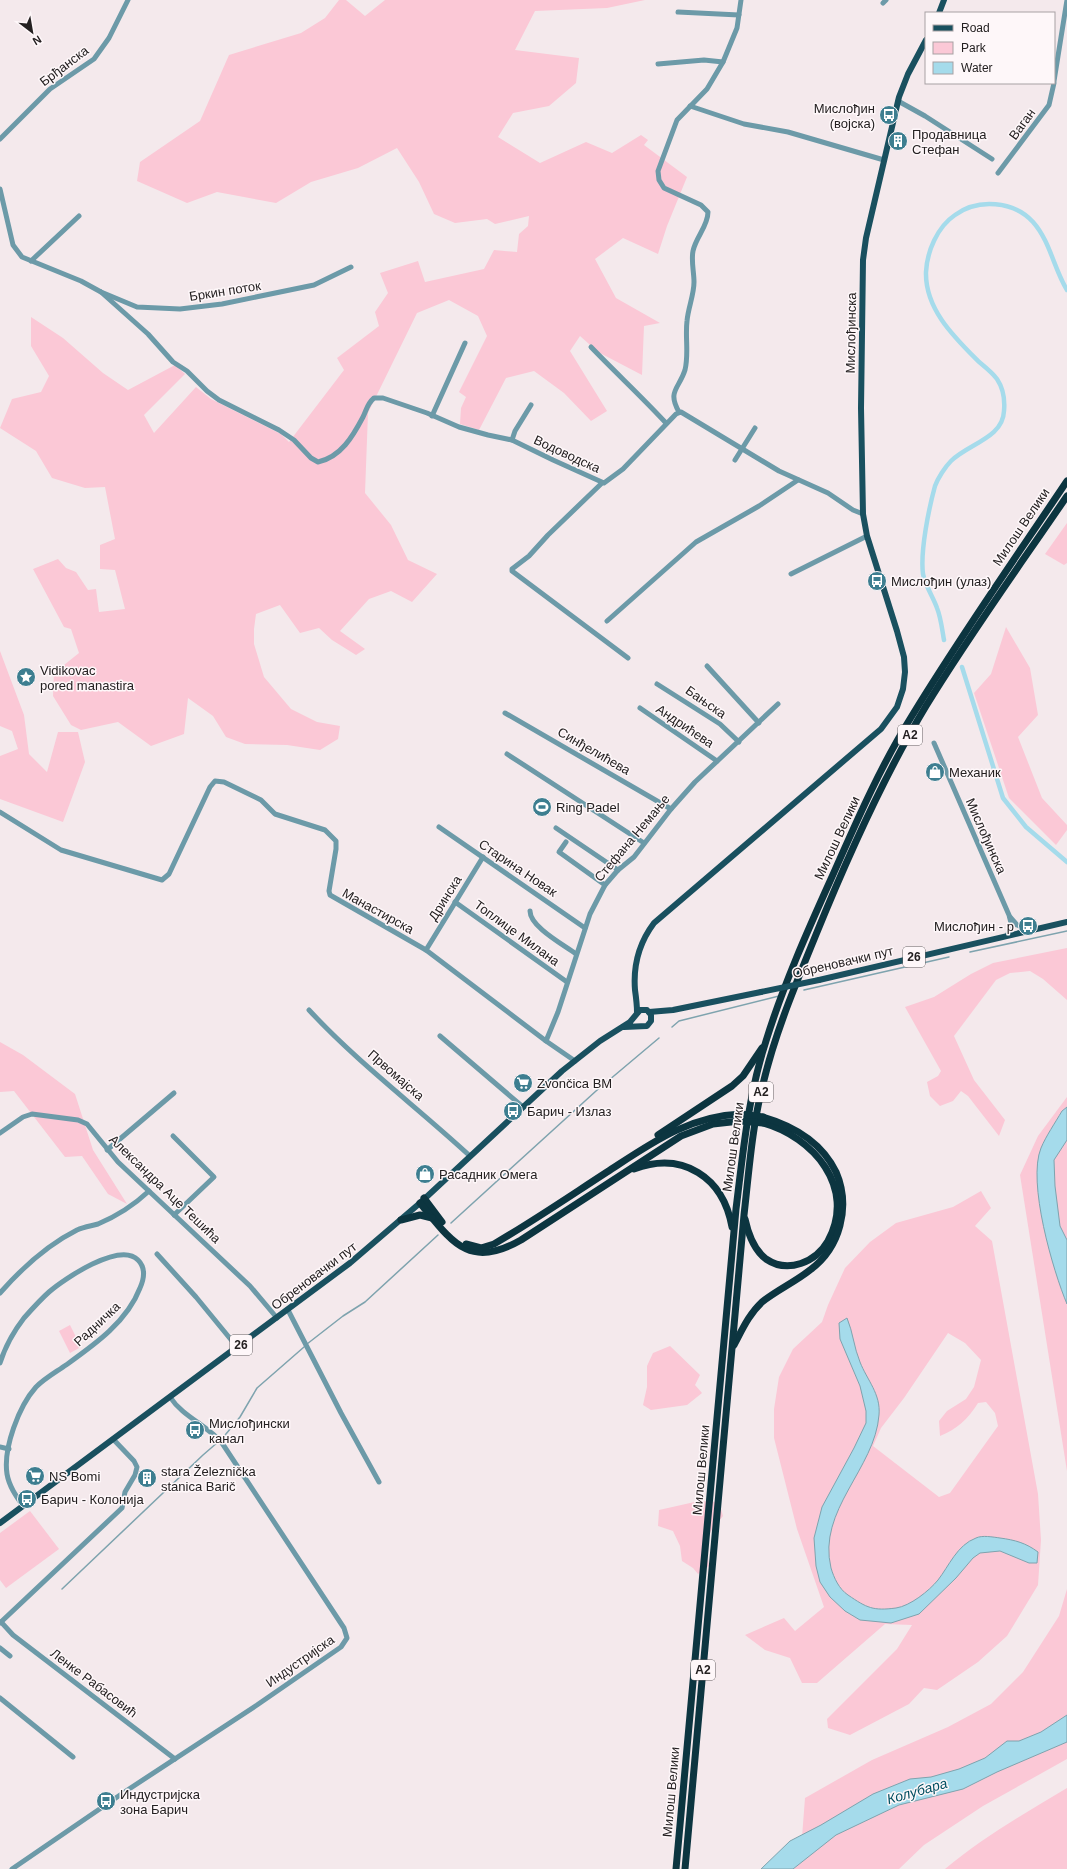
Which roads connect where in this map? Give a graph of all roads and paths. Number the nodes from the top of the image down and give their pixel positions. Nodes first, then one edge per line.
1 (128, 0) edge
2 (741, 0) edge
3 (944, 0) edge
4 (1067, 0) edge
5 (678, 12) dead end
6 (939, 12) edge
7 (740, 15) junction
8 (925, 42) edge
9 (723, 62) junction
10 (658, 64) dead end
11 (1055, 76) edge
12 (1054, 84) edge
13 (898, 101) junction
14 (690, 106) junction
15 (0, 139) edge
16 (992, 159) dead end
17 (884, 160) junction
18 (998, 173) dead end
19 (0, 189) edge
20 (78, 216) dead end
21 (31, 261) junction
22 (351, 268) dead end
23 (101, 292) junction
24 (465, 343) dead end
25 (591, 347) dead end
26 (531, 405) dead end
27 (678, 412) junction
28 (432, 416) junction
29 (666, 423) junction
30 (755, 428) dead end
31 (512, 440) junction
32 (302, 448) joint
33 (743, 448) junction
34 (735, 460) dead end
35 (798, 480) junction
36 (1067, 481) edge
37 (602, 482) junction
38 (1067, 496) edge
39 (863, 514) junction
40 (867, 536) junction
41 (791, 574) dead end
42 (607, 621) dead end
43 (628, 658) dead end
44 (707, 666) dead end
45 (657, 684) dead end
46 (778, 704) dead end
47 (640, 708) dead end
48 (505, 713) dead end
49 (759, 723) junction
50 (739, 742) junction
51 (934, 743) dead end
52 (507, 754) dead end
53 (717, 761) junction
54 (671, 809) junction
55 (0, 812) edge
56 (439, 827) dead end
57 (556, 828) dead end
58 (566, 842) dead end
59 (644, 843) junction
60 (483, 857) junction
61 (618, 870) junction
62 (605, 885) junction
63 (455, 902) junction
64 (530, 911) dead end
65 (1009, 915) junction
66 (1067, 922) edge
67 (585, 928) junction
68 (1029, 930) junction
69 (1008, 934) junction
70 (426, 950) junction
71 (576, 954) junction
72 (566, 982) junction
73 (635, 990) junction
74 (309, 1010) dead end
75 (670, 1010) junction
76 (648, 1011) junction
77 (636, 1014) junction
78 (652, 1020) junction
79 (640, 1026) junction
80 (624, 1027) junction
81 (440, 1036) dead end
82 (546, 1041) junction
83 (765, 1043) junction
84 (575, 1060) junction
85 (174, 1093) dead end
86 (523, 1107) junction
87 (741, 1117) junction
88 (763, 1120) junction
89 (0, 1133) edge
90 (173, 1136) dead end
91 (107, 1150) junction
92 (634, 1154) junction
93 (470, 1156) junction
94 (623, 1174) junction
95 (149, 1192) junction
96 (422, 1201) junction
97 (174, 1215) junction
98 (744, 1215) junction
99 (433, 1218) junction
100 (401, 1220) junction
101 (734, 1235) junction
102 (157, 1254) dead end
103 (0, 1293) edge
104 (288, 1310) junction
105 (277, 1318) junction
106 (238, 1347) junction
107 (732, 1349) junction
108 (0, 1363) edge
109 (170, 1397) junction
110 (113, 1439) junction
111 (0, 1447) edge
112 (9, 1448) junction
113 (379, 1482) dead end
114 (23, 1506) junction
115 (0, 1523) edge
116 (1, 1623) edge
117 (0, 1648) edge
118 (10, 1656) dead end
119 (0, 1698) edge
120 (73, 1757) dead end
121 (175, 1759) junction
122 (12, 1869) edge
123 (676, 1869) edge
124 (685, 1869) edge

1 - 15 street, Брђанска
2 - 7 street
3 - 6 main road
4 - 11 street, Ваган
5 - 7 street
7 - 9 street
8 - 13 main road, Мислођинска
9 - 10 street
9 - 14 street
12 - 18 street, Ваган
13 - 16 street
13 - 17 main road, Мислођинска
14 - 17 street
14 - 27 street
17 - 39 main road, Мислођинска
19 - 21 street, Бркин поток
20 - 21 street
21 - 23 street, Бркин поток
22 - 23 street, Бркин поток
23 - 32 street, Бркин поток
24 - 28 street
25 - 29 street
26 - 31 street
27 - 29 street, Водоводска
27 - 33 street
28 - 31 street, Водоводска
28 - 32 street, Водоводска
29 - 37 street, Водоводска
30 - 33 street
31 - 37 street, Водоводска
33 - 34 street
33 - 35 street
35 - 39 street
35 - 42 street
36 - 83 highway, Милош Велики / A2
37 - 43 street
38 - 98 highway, Милош Велики / A2
39 - 40 main road, Мислођинска
40 - 41 street
40 - 73 main road, Мислођинска
44 - 49 street
45 - 50 street, Бањска
46 - 49 street, Стефана Немање
47 - 53 street, Андрићева
48 - 54 street, Синђелићева
49 - 50 street, Стефана Немање
50 - 53 street, Стефана Немање
51 - 65 street, Мислођинска
52 - 59 street
53 - 54 street, Стефана Немање
54 - 59 street, Стефана Немање
55 - 70 street, Манастирска
56 - 60 street, Старина Новак
57 - 61 street
58 - 62 street
59 - 61 street, Стефана Немање
60 - 63 street, Дринска
60 - 67 street, Старина Новак
61 - 62 street, Стефана Немање
62 - 67 street, Стефана Немање
63 - 70 street, Дринска
63 - 72 street, Топлице Милана
64 - 71 street
65 - 68 street, Мислођинска
65 - 69 street, Мислођинска
66 - 68 main road, Обреновачки пут / 26
67 - 71 street, Стефана Немање
68 - 69 main road, Обреновачки пут / 26
69 - 75 main road, Обреновачки пут / 26, bridge
70 - 82 street, Манастирска
71 - 72 street, Стефана Немање
72 - 82 street, Стефана Немање
73 - 76 main road
73 - 77 main road, Мислођинска
74 - 93 street, Првомајска
75 - 76 main road, Обреновачки пут / 26
75 - 78 main road, Обреновачки пут / 26
76 - 77 main road, 26
76 - 78 main road
77 - 79 main road
77 - 80 main road, Обреновачки пут / 26
78 - 79 main road, 26
79 - 80 main road, Обреновачки пут / 26
80 - 84 main road, Обреновачки пут / 26
81 - 86 street
82 - 84 street, Манастирска
83 - 92 highway
83 - 101 highway, Милош Велики / A2
84 - 86 main road, Обреновачки пут / 26
85 - 91 street
86 - 93 main road, Обреновачки пут / 26
87 - 88 highway, bridge
87 - 92 highway
87 - 94 highway
88 - 98 highway
88 - 107 highway
89 - 91 street, Александра Аце Тешића
90 - 97 street
91 - 95 street, Александра Аце Тешића
92 - 96 highway
93 - 96 main road, Обреновачки пут / 26
94 - 99 highway
94 - 101 highway
95 - 97 street, Александра Аце Тешића
95 - 103 street
96 - 99 highway
96 - 100 main road, Обреновачки пут / 26
97 - 105 street, Александра Аце Тешића
98 - 107 highway, Милош Велики / A2
99 - 100 highway
100 - 104 main road, Обреновачки пут / 26
101 - 123 highway, Милош Велики / A2
102 - 106 street
104 - 105 main road, Обреновачки пут / 26
104 - 113 street
105 - 106 main road, Обреновачки пут / 26
106 - 109 main road, Обреновачки пут / 26
107 - 124 highway, Милош Велики / A2
108 - 112 street, Радничка
109 - 110 main road, Обреновачки пут / 26
109 - 121 street, Индустријска
110 - 114 main road, Обреновачки пут / 26
110 - 116 street
111 - 112 street
112 - 114 street, Радничка
114 - 115 main road, Обреновачки пут / 26
116 - 121 street, Ленке Рабасовић
117 - 118 street
119 - 120 street
121 - 122 street, Индустријска

